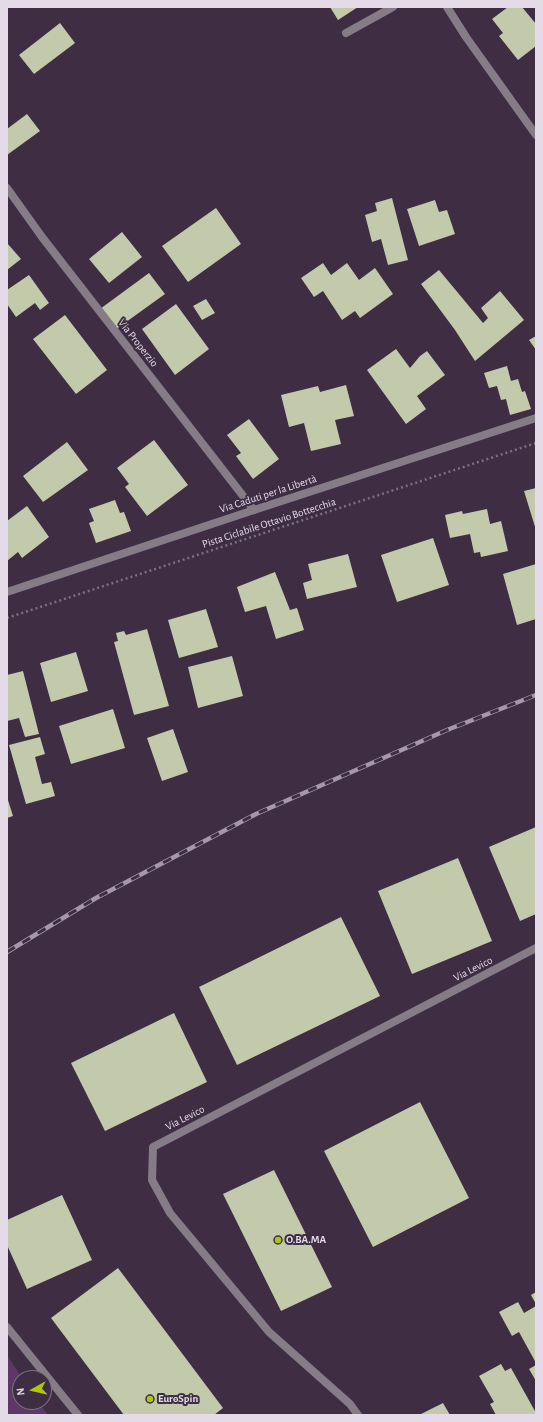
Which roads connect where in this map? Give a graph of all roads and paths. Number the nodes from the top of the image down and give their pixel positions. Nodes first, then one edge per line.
1 (392, 7) edge
2 (447, 7) edge
3 (346, 33) dead end
4 (536, 135) edge
5 (7, 188) edge
6 (536, 418) edge
7 (536, 443) edge
8 (254, 510) junction
9 (7, 592) edge
10 (7, 618) edge
11 (536, 948) edge
12 (7, 1327) edge
13 (78, 1415) edge
14 (358, 1415) edge

1 - 3 street
2 - 4 street
5 - 8 street, Via Properzio
6 - 8 street, Via Caduti per la Libertà
7 - 10 path, Pista Ciclabile Ottavio Bottecchia
8 - 9 street, Via Caduti per la Libertà
11 - 14 street, Via Levico
12 - 13 street

